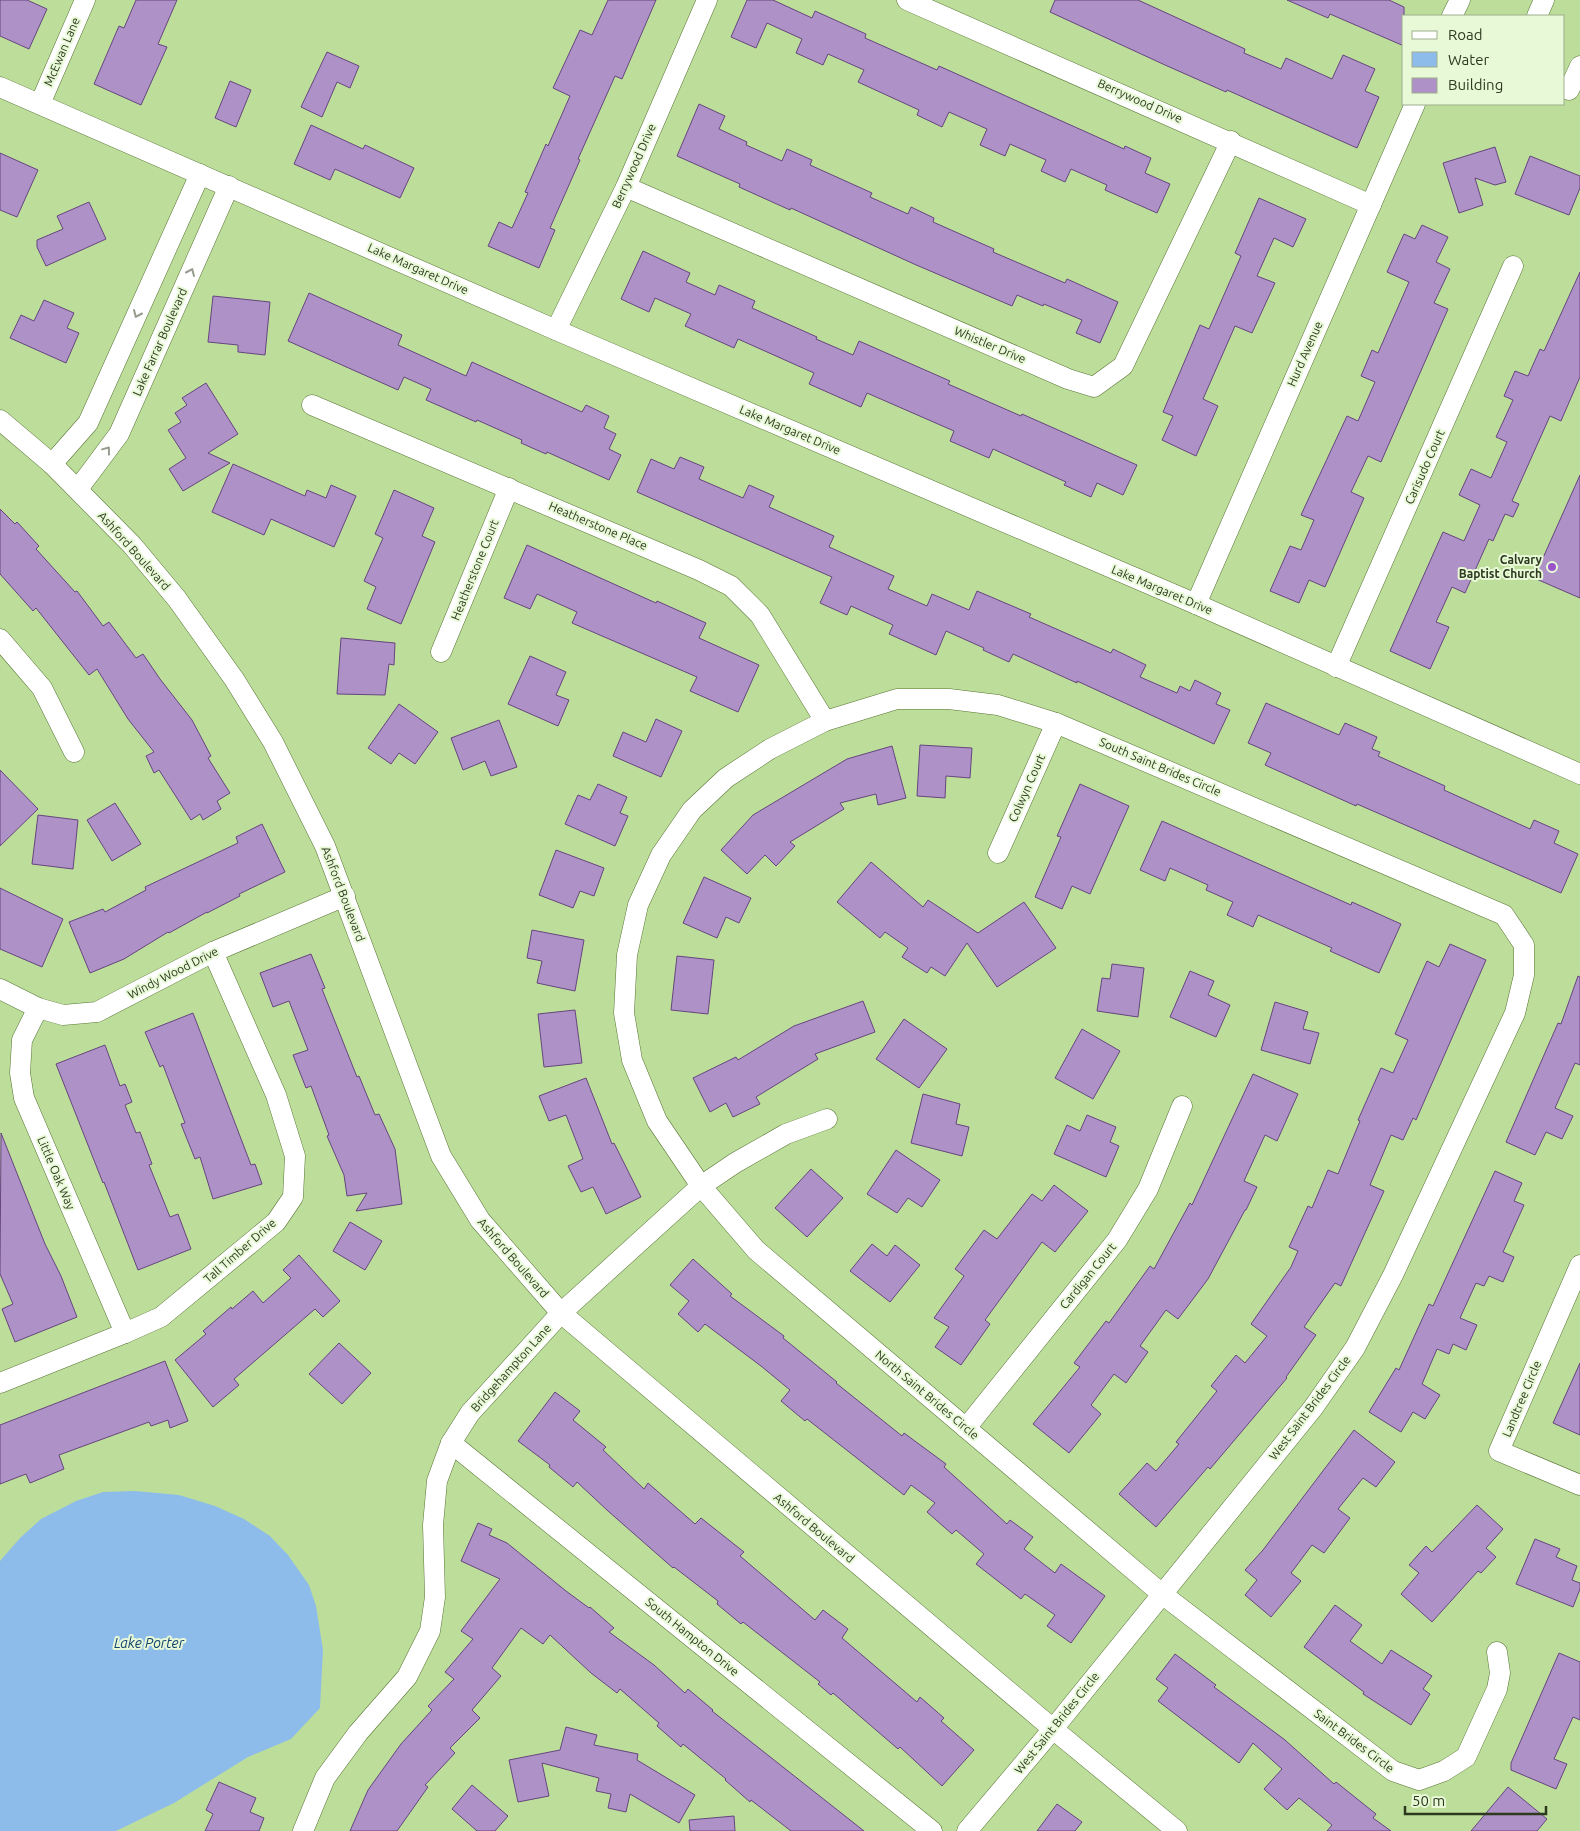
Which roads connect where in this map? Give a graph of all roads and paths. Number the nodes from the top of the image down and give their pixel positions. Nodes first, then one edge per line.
1 (85, 0) edge
2 (707, 0) edge
3 (908, 0) edge
4 (1460, 0) edge
5 (1544, 0) edge
6 (1452, 15) edge
7 (1537, 15) edge
8 (1580, 66) edge
9 (0, 87) edge
10 (1565, 88) edge
11 (40, 104) junction
12 (1415, 105) edge
13 (1231, 141) junction
14 (200, 174) junction
15 (229, 186) junction
16 (626, 187) junction
17 (1371, 204) junction
18 (1513, 266) dead end
19 (556, 330) junction
20 (312, 405) dead end
21 (0, 420) edge
22 (52, 464) junction
23 (508, 488) junction
24 (78, 489) junction
25 (1196, 604) junction
26 (0, 639) edge
27 (442, 652) dead end
28 (1336, 667) junction
29 (825, 721) junction
30 (1056, 723) junction
31 (74, 752) dead end
32 (1580, 774) edge
33 (998, 853) dead end
34 (345, 896) junction
35 (1482, 905) joint
36 (213, 952) junction
37 (0, 989) edge
38 (38, 1008) junction
39 (1182, 1106) dead end
40 (827, 1118) dead end
41 (701, 1186) junction
42 (1580, 1265) edge
43 (561, 1314) junction
44 (125, 1333) junction
45 (0, 1383) edge
46 (966, 1428) junction
47 (451, 1443) junction
48 (1580, 1486) edge
49 (1162, 1594) junction
50 (1498, 1652) dead end
51 (1052, 1729) junction
52 (303, 1831) edge
53 (932, 1831) edge
54 (967, 1831) edge
55 (1177, 1831) edge

1 - 11 street, McEwan Lane
2 - 16 street, Berrywood Drive
3 - 13 street, Berrywood Drive
4 - 6 street
5 - 7 street
8 - 10 street
9 - 11 street, Lake Margaret Drive
11 - 14 street, Lake Margaret Drive
12 - 17 street, Hurd Avenue
13 - 16 street, Whistler Drive
13 - 17 street, Berrywood Drive
14 - 15 street, Lake Margaret Drive
14 -> 22 street
15 - 19 street, Lake Margaret Drive
24 -> 15 street, Lake Farrar Boulevard
16 - 19 street, Berrywood Drive
17 - 25 street, Hurd Avenue
18 - 28 street, Carisudo Court
19 - 25 street, Lake Margaret Drive
20 - 23 street, Heatherstone Place
21 - 22 street, Ashford Boulevard
22 - 24 street, Ashford Boulevard
23 - 27 street, Heatherstone Court
23 - 29 street, Heatherstone Place
24 - 34 street, Ashford Boulevard
25 - 28 street, Lake Margaret Drive
26 - 31 street
28 - 32 street, Lake Margaret Drive
29 - 30 street, South Saint Brides Circle
29 - 41 street, North Saint Brides Circle
30 - 33 street, Colwyn Court
30 - 35 street, South Saint Brides Circle
34 - 36 street, Windy Wood Drive
34 - 43 street, Ashford Boulevard
35 - 49 street, West Saint Brides Circle
36 - 38 street, Windy Wood Drive
36 - 44 street, Tall Timber Drive
37 - 38 street, Windy Wood Drive
38 - 44 street, Little Oak Way
39 - 46 street, Cardigan Court
40 - 41 street, Bridgehampton Lane
41 - 43 street, Bridgehampton Lane
41 - 46 street, North Saint Brides Circle
42 - 48 street, Landtree Circle
43 - 47 street, Bridgehampton Lane
43 - 51 street, Ashford Boulevard
44 - 45 street, Tall Timber Drive
46 - 49 street, North Saint Brides Circle
47 - 52 street, Bridgehampton Lane
47 - 53 street, South Hampton Drive
49 - 50 street, Saint Brides Circle
49 - 51 street, West Saint Brides Circle
51 - 54 street, West Saint Brides Circle
51 - 55 street, Ashford Boulevard

